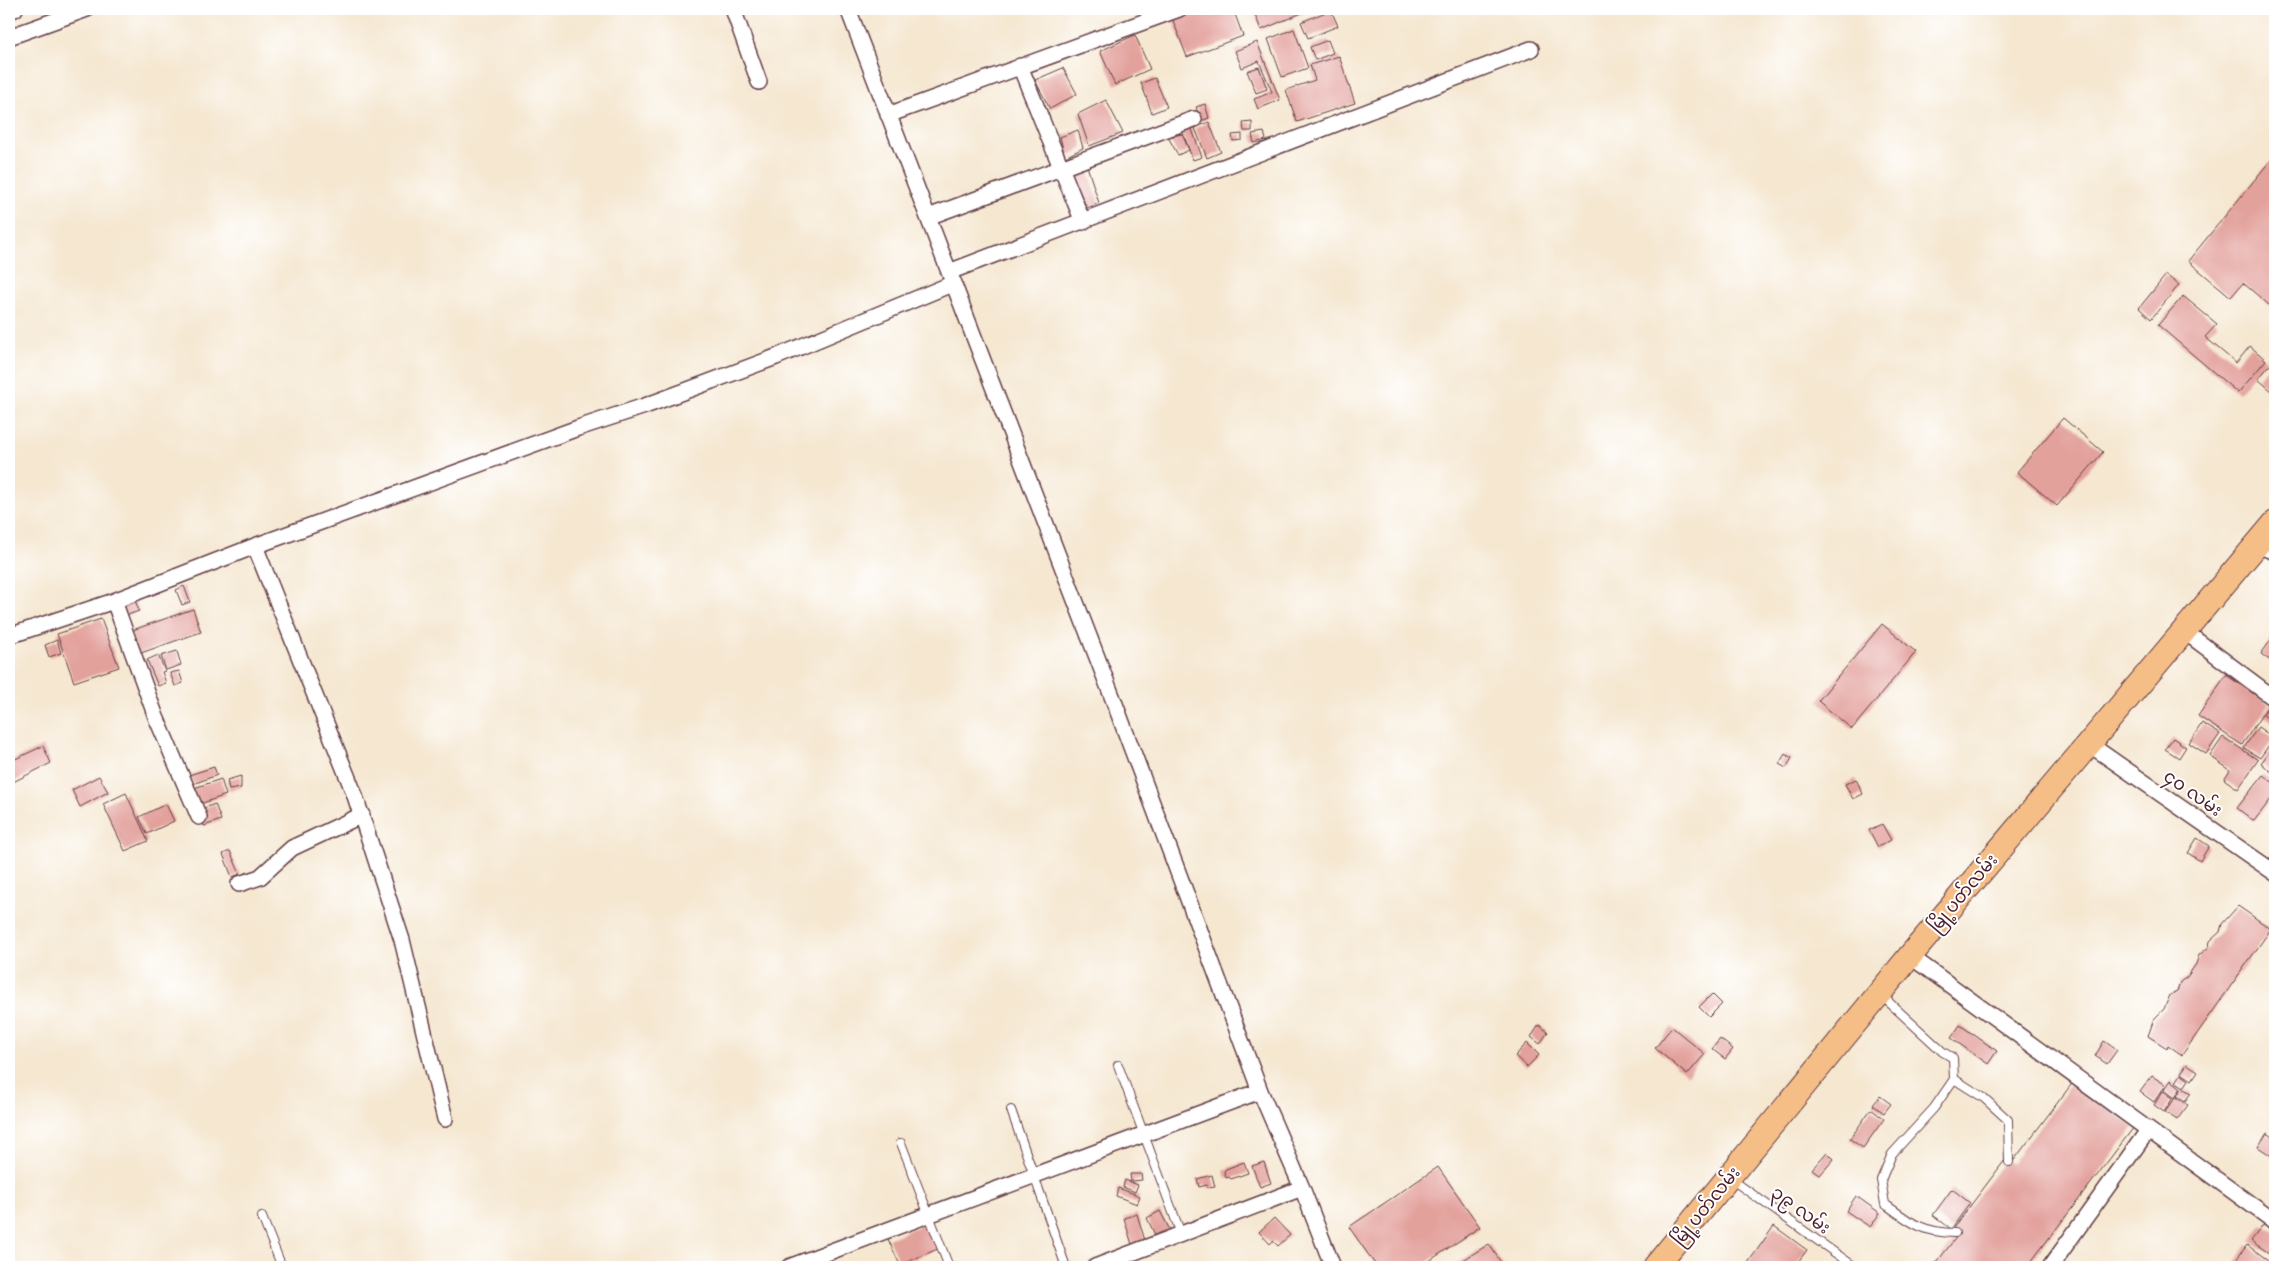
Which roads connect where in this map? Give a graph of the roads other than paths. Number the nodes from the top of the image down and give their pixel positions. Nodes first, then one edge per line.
1 (15, 9) edge
2 (87, 9) edge
3 (733, 9) edge
4 (848, 9) edge
5 (1179, 9) edge
6 (9, 11) edge
7 (9, 36) edge
8 (1531, 49) dead end
9 (1020, 66) junction
10 (759, 82) dead end
11 (888, 115) junction
12 (1194, 119) dead end
13 (1062, 168) junction
14 (928, 217) junction
15 (1084, 222) junction
16 (951, 277) junction
17 (2275, 523) edge
18 (255, 546) junction
19 (2266, 548) edge
20 (114, 601) junction
21 (2184, 631) junction
22 (9, 636) edge
23 (2275, 699) edge
24 (2089, 744) junction
25 (362, 816) junction
26 (199, 817) dead end
27 (2275, 873) edge
28 (239, 884) dead end
29 (1910, 956) junction
30 (1879, 994) junction
31 (1118, 1065) dead end
32 (1954, 1079) junction
33 (1260, 1091) junction
34 (1011, 1110) dead end
35 (445, 1119) dead end
36 (2148, 1128) junction
37 (1144, 1134) junction
38 (901, 1143) dead end
39 (2009, 1162) dead end
40 (1035, 1175) junction
41 (1729, 1178) junction
42 (1302, 1188) junction
43 (930, 1214) junction
44 (262, 1216) dead end
45 (2275, 1222) edge
46 (1955, 1233) dead end
47 (1181, 1234) junction
48 (282, 1267) edge
49 (789, 1267) edge
50 (949, 1267) edge
51 (1066, 1267) edge
52 (1095, 1267) edge
53 (1332, 1267) edge
54 (1656, 1267) edge
55 (1855, 1267) edge
56 (2050, 1267) edge

1 - 6 street
2 - 7 street
3 - 10 street
4 - 11 street
5 - 9 street
8 - 15 street
9 - 11 street
9 - 13 street
11 - 14 street
12 - 13 street
13 - 14 street
13 - 15 street
14 - 16 street
15 - 16 street
16 - 18 street
16 - 33 street
17 - 19 main road, မြို့ပတ်လမ်း
18 - 20 street
18 - 25 street
19 - 21 main road, မြို့ပတ်လမ်း
20 - 22 street
20 - 26 street
21 - 23 street
21 - 24 main road, မြို့ပတ်လမ်း
24 - 27 street, ၄၀ လမ်း
24 - 29 main road, မြို့ပတ်လမ်း
25 - 28 street
25 - 35 street
29 - 30 main road, မြို့ပတ်လမ်း
29 - 36 street
30 - 32 lane
30 - 41 main road, မြို့ပတ်လမ်း
31 - 37 lane
32 - 39 lane
32 - 46 lane
33 - 37 street
33 - 42 street
34 - 40 lane
36 - 45 street
36 - 56 street
37 - 40 street
37 - 47 lane
38 - 43 lane
40 - 43 street
40 - 51 lane
41 - 54 main road, မြို့ပတ်လမ်း
41 - 55 lane, ၃၉ လမ်း
42 - 47 street
42 - 53 street
43 - 49 street
43 - 50 lane
44 - 48 lane
47 - 52 street

